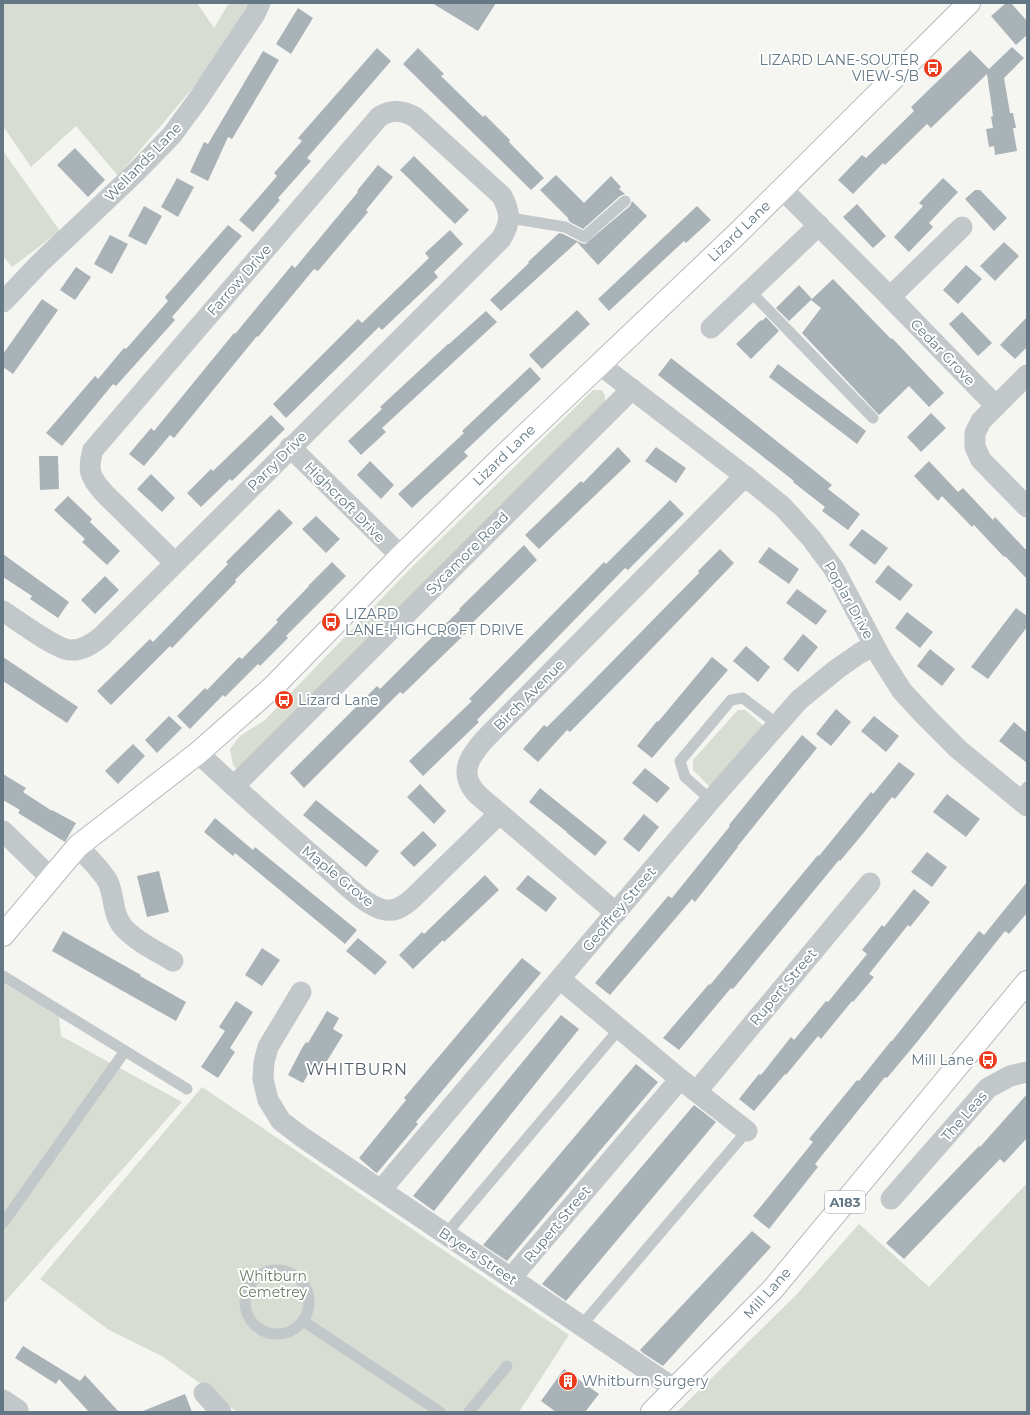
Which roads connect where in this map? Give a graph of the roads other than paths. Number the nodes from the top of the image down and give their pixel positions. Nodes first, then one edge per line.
1 (260, 3) edge
2 (969, 3) edge
3 (782, 189) junction
4 (625, 201) dead end
5 (510, 218) junction
6 (819, 225) junction
7 (962, 227) dead end
8 (750, 291) junction
9 (890, 297) junction
10 (3, 302) edge
11 (711, 328) dead end
12 (599, 364) junction
13 (1027, 375) edge
14 (632, 389) junction
15 (996, 406) junction
16 (873, 418) dead end
17 (290, 447) junction
18 (745, 476) junction
19 (1027, 507) edge
20 (401, 556) junction
21 (175, 563) junction
22 (3, 611) edge
23 (874, 646) junction
24 (777, 724) junction
25 (198, 753) junction
26 (234, 786) junction
27 (1024, 798) edge
28 (711, 800) junction
29 (499, 814) junction
30 (3, 831) edge
31 (78, 846) junction
32 (51, 878) junction
33 (870, 883) dead end
34 (616, 913) junction
35 (3, 935) edge
36 (173, 961) dead end
37 (3, 976) edge
38 (560, 979) junction
39 (1027, 982) edge
40 (301, 992) dead end
41 (620, 1028) junction
42 (125, 1051) junction
43 (1027, 1072) edge
44 (680, 1078) junction
45 (187, 1089) dead end
46 (697, 1091) junction
47 (747, 1131) joint
48 (382, 1190) junction
49 (891, 1199) dead end
50 (3, 1223) edge
51 (446, 1234) junction
52 (512, 1278) junction
53 (303, 1321) junction
54 (581, 1326) junction
55 (507, 1366) dead end
56 (675, 1389) junction
57 (204, 1393) dead end
58 (221, 1412) edge
59 (440, 1412) edge
60 (469, 1412) edge
61 (652, 1412) edge

1 - 10 street, Wellands Lane
2 - 3 street, Lizard Lane
3 - 6 street, Cedar Grove
3 - 12 street, Lizard Lane
4 - 5 lane
5 - 17 street, Parry Drive
5 - 21 street, Farrow Drive
6 - 8 street
6 - 9 street, Cedar Grove
7 - 9 street
8 - 11 street
8 - 16 lane
9 - 15 street, Cedar Grove
12 - 14 street, Poplar Drive
12 - 20 street, Lizard Lane
13 - 15 street
14 - 18 street, Poplar Drive
14 - 26 street, Sycamore Road
15 - 19 street
17 - 20 street, Highcroft Drive
17 - 21 street, Parry Drive
18 - 23 street, Poplar Drive
18 - 29 street, Birch Avenue
20 - 25 street, Lizard Lane
21 - 22 street, Parry Drive
23 - 24 street, Geoffrey Street
23 - 27 street, Poplar Drive
24 - 28 street, Geoffrey Street
24 - 28 lane
25 - 26 street, Maple Grove
25 - 31 street, Lizard Lane
26 - 29 street, Maple Grove
28 - 34 street, Geoffrey Street
29 - 34 street, Birch Avenue
30 - 32 street
31 - 32 street, Lizard Lane
31 - 36 street
32 - 35 street, Lizard Lane
33 - 46 street, Rupert Street
34 - 38 street, Geoffrey Street
37 - 42 lane
38 - 41 street
38 - 48 street, Geoffrey Street
39 - 56 street, Mill Lane / A183
40 - 48 street, Bryers Street
41 - 44 street
41 - 51 lane
42 - 45 lane
42 - 50 lane
43 - 49 street, The Leas
44 - 46 street
44 - 52 street, Rupert Street
46 - 47 street
47 - 54 lane
48 - 51 street, Bryers Street
51 - 52 street, Bryers Street
52 - 54 street, Bryers Street
53 - 53 lane
53 - 59 lane
54 - 56 street, Bryers Street
55 - 60 lane
56 - 61 street, Mill Lane / A183
57 - 58 street

